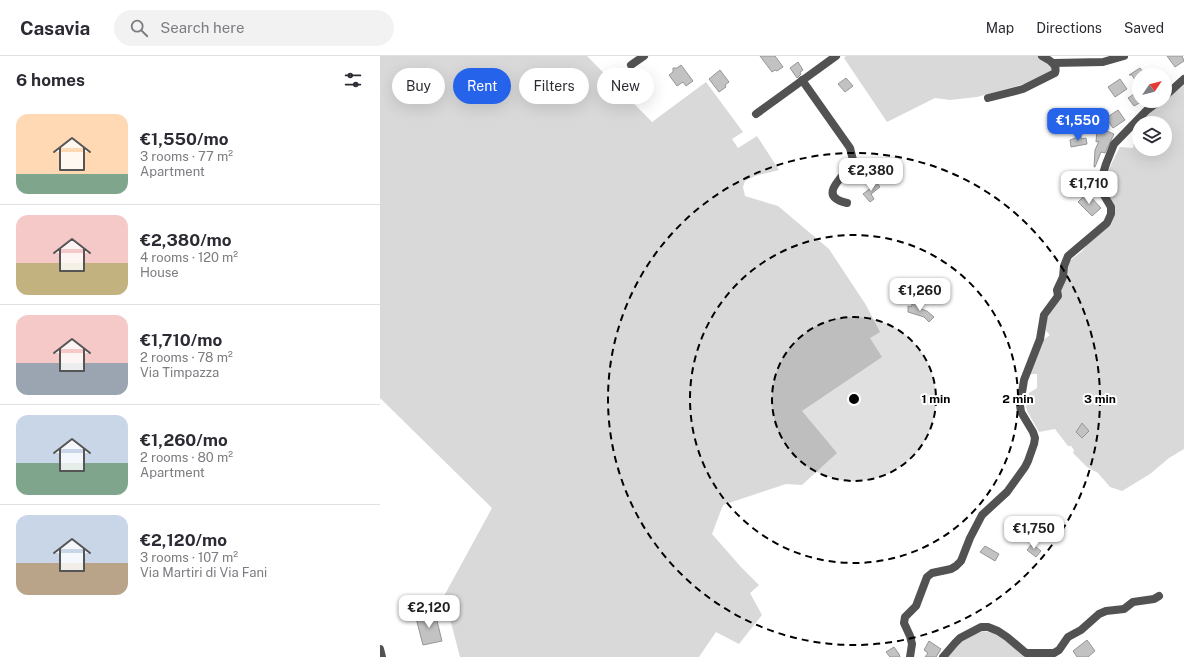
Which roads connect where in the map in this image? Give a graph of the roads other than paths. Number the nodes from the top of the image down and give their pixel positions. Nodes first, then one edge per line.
1 (644, 56) edge
2 (836, 56) edge
3 (1042, 56) edge
4 (1124, 56) edge
5 (1072, 59) edge
6 (1053, 63) junction
7 (631, 65) dead end
8 (1184, 79) edge
9 (802, 80) junction
10 (1172, 90) edge
11 (988, 98) dead end
12 (1150, 108) edge
13 (756, 114) dead end
14 (847, 202) dead end
15 (1159, 596) dead end
16 (380, 649) edge
17 (1033, 655) edge
18 (382, 657) edge
19 (910, 657) edge
20 (944, 657) edge

1 - 7 street
2 - 9 street
3 - 6 street
4 - 5 street
5 - 6 street
6 - 11 street
8 - 10 street
9 - 13 street
9 - 14 street
12 - 19 street
15 - 17 street
16 - 18 street
17 - 20 street

